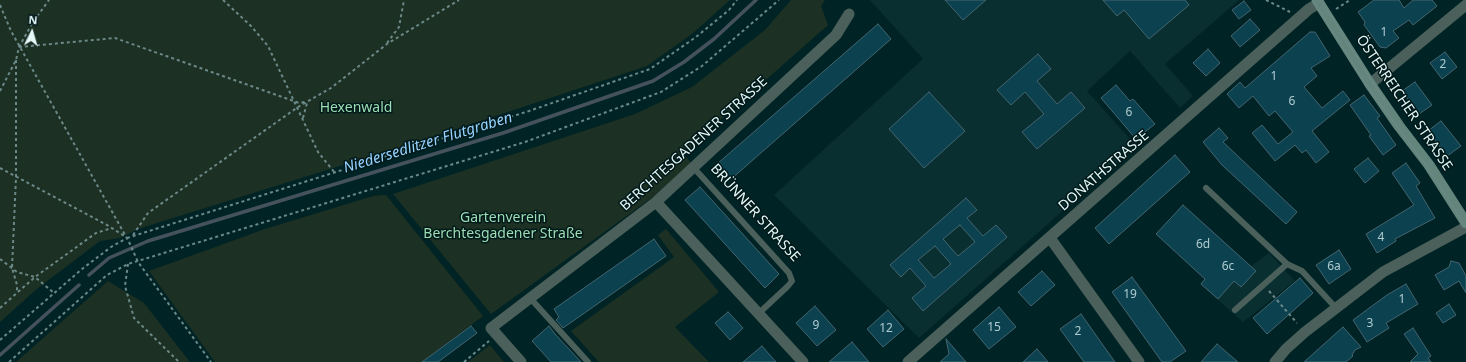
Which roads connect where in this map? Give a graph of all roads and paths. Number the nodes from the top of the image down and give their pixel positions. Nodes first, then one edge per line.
1 (49, 0) edge
2 (223, 0) edge
3 (404, 0) edge
4 (459, 0) edge
5 (737, 0) edge
6 (778, 0) edge
7 (1266, 0) edge
8 (1350, 0) edge
9 (1318, 1) edge
10 (1466, 4) edge
11 (0, 5) edge
12 (850, 14) dead end
13 (1327, 15) junction
14 (1300, 16) junction
15 (387, 44) junction
16 (19, 47) junction
17 (16, 60) junction
18 (1370, 84) junction
19 (0, 90) edge
20 (295, 101) junction
21 (307, 101) junction
22 (298, 107) junction
23 (303, 119) junction
24 (693, 167) junction
25 (0, 168) edge
26 (335, 173) junction
27 (16, 177) junction
28 (1206, 188) dead end
29 (656, 202) junction
30 (1466, 223) edge
31 (1466, 227) edge
32 (112, 228) junction
33 (127, 238) junction
34 (1050, 238) junction
35 (0, 259) edge
36 (138, 262) junction
37 (128, 264) junction
38 (1287, 264) junction
39 (12, 268) junction
40 (35, 277) junction
41 (1264, 285) junction
42 (17, 293) junction
43 (54, 293) junction
44 (531, 299) junction
45 (0, 308) edge
46 (1336, 308) junction
47 (1235, 310) dead end
48 (758, 314) junction
49 (491, 329) junction
50 (1305, 332) junction
51 (0, 340) edge
52 (9, 362) edge
53 (179, 362) edge
54 (211, 362) edge
55 (464, 362) edge
56 (520, 362) edge
57 (588, 362) edge
58 (803, 362) edge
59 (908, 362) edge
60 (1139, 362) edge
61 (1275, 362) edge

1 - 16 path
2 - 20 path
3 - 15 path
4 - 15 path
5 - 26 path
6 - 36 path
7 - 14 path
8 - 13 path
9 - 13 main road, ÖSTERREICHER STRASSE
9 - 14 street, DONATHSTRASSE
10 - 18 street
11 - 16 path
12 - 24 street, BERCHTESGADENER STRASSE
13 - 18 main road, ÖSTERREICHER STRASSE
14 - 34 street, DONATHSTRASSE
15 - 21 path
16 - 17 path
16 - 20 path
16 - 33 path
17 - 19 path
17 - 27 path
18 - 30 main road, ÖSTERREICHER STRASSE
20 - 21 path
20 - 22 path
21 - 22 path
21 - 23 path
22 - 23 path
22 - 33 path
23 - 26 path
24 - 29 street, BERCHTESGADENER STRASSE
24 - 48 lane, BRÜNNER STRASSE
25 - 27 path
26 - 33 path
27 - 32 path
27 - 39 path
28 - 38 lane
29 - 44 street, BERCHTESGADENER STRASSE
29 - 48 street
31 - 46 street
32 - 33 path
32 - 40 path
33 - 36 path
33 - 43 path
34 - 59 street, DONATHSTRASSE
34 - 60 street
35 - 39 path
36 - 37 path
36 - 54 path
37 - 52 path
37 - 53 path
38 - 41 lane
38 - 46 lane
39 - 40 path
39 - 42 path
40 - 42 path
40 - 43 path
41 - 47 lane
41 - 50 path
42 - 45 path
43 - 51 path
44 - 49 street, BERCHTESGADENER STRASSE
44 - 57 lane
46 - 50 street
48 - 58 street
49 - 55 path
49 - 56 street
50 - 61 street

